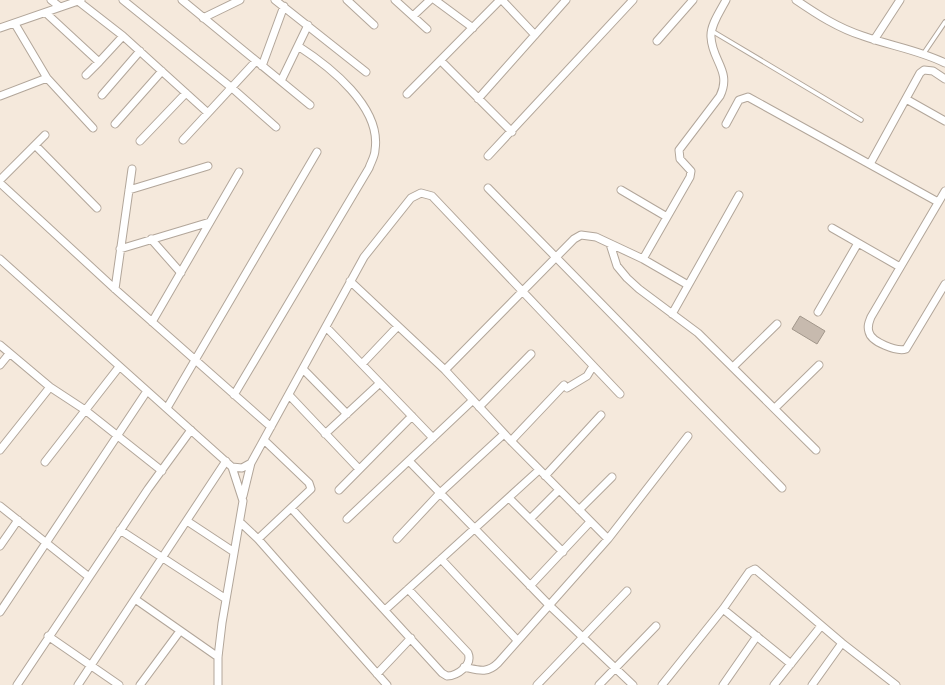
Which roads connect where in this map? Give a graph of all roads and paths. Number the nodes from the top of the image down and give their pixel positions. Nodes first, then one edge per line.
1 (51, 0) edge
2 (123, 0) edge
3 (182, 0) edge
4 (240, 0) edge
5 (275, 0) edge
6 (395, 0) edge
7 (430, 0) edge
8 (435, 0) edge
9 (501, 0) edge
10 (566, 0) edge
11 (632, 0) edge
12 (693, 0) edge
13 (796, 0) edge
14 (900, 0) edge
15 (79, 1) edge
16 (724, 1) edge
17 (352, 2) edge
18 (284, 6) junction
19 (60, 7) junction
20 (46, 13) junction
21 (413, 16) junction
22 (203, 18) junction
23 (945, 22) edge
24 (15, 24) junction
25 (308, 25) junction
26 (374, 25) dead end
27 (0, 28) edge
28 (473, 28) junction
29 (427, 29) dead end
30 (712, 31) junction
31 (536, 35) junction
32 (123, 36) junction
33 (874, 40) junction
34 (657, 41) dead end
35 (298, 46) junction
36 (140, 51) junction
37 (924, 53) junction
38 (256, 61) junction
39 (441, 61) junction
40 (99, 62) junction
41 (945, 63) edge
42 (262, 66) junction
43 (162, 71) junction
44 (366, 72) dead end
45 (86, 75) dead end
46 (47, 78) junction
47 (945, 79) edge
48 (281, 81) junction
49 (232, 88) junction
50 (186, 93) junction
51 (408, 94) dead end
52 (102, 95) dead end
53 (0, 96) edge
54 (478, 99) junction
55 (906, 99) junction
56 (310, 105) dead end
57 (208, 114) junction
58 (861, 120) dead end
59 (945, 121) edge
60 (115, 124) dead end
61 (726, 124) dead end
62 (276, 127) dead end
63 (93, 128) dead end
64 (512, 132) junction
65 (45, 135) dead end
66 (184, 140) dead end
67 (140, 141) dead end
68 (35, 145) junction
69 (318, 152) dead end
70 (488, 156) dead end
71 (870, 164) junction
72 (208, 166) dead end
73 (132, 169) dead end
74 (239, 172) dead end
75 (0, 180) edge
76 (0, 183) edge
77 (488, 188) dead end
78 (129, 190) junction
79 (621, 190) dead end
80 (945, 191) edge
81 (739, 195) dead end
82 (938, 202) junction
83 (97, 208) dead end
84 (667, 217) junction
85 (210, 222) junction
86 (832, 228) dead end
87 (151, 239) junction
88 (858, 243) junction
89 (610, 244) junction
90 (120, 249) junction
91 (556, 257) junction
92 (0, 259) edge
93 (643, 259) junction
94 (900, 267) junction
95 (181, 273) junction
96 (350, 281) junction
97 (945, 284) edge
98 (688, 285) junction
99 (114, 289) junction
100 (522, 291) junction
101 (818, 312) dead end
102 (672, 314) junction
103 (152, 322) junction
104 (777, 324) dead end
105 (398, 326) junction
106 (326, 327) junction
107 (0, 346) edge
108 (9, 354) junction
109 (532, 354) dead end
110 (195, 360) junction
111 (362, 364) junction
112 (0, 365) edge
113 (819, 365) dead end
114 (593, 366) junction
115 (119, 367) junction
116 (733, 367) junction
117 (303, 369) junction
118 (445, 370) junction
119 (380, 383) junction
120 (50, 387) junction
121 (147, 391) junction
122 (620, 394) dead end
123 (234, 395) junction
124 (288, 395) junction
125 (473, 400) junction
126 (479, 407) junction
127 (167, 408) junction
128 (775, 408) junction
129 (85, 410) junction
130 (347, 414) junction
131 (601, 415) dead end
132 (412, 416) junction
133 (271, 427) junction
134 (191, 430) junction
135 (325, 434) junction
136 (504, 434) junction
137 (117, 436) junction
138 (688, 436) dead end
139 (433, 438) junction
140 (264, 440) junction
141 (511, 441) junction
142 (2, 445) edge
143 (816, 450) dead end
144 (409, 460) junction
145 (226, 461) junction
146 (45, 462) dead end
147 (251, 463) junction
148 (232, 466) junction
149 (359, 469) junction
150 (539, 470) junction
151 (162, 471) junction
152 (545, 476) junction
153 (612, 477) dead end
154 (782, 488) dead end
155 (339, 490) dead end
156 (559, 490) junction
157 (440, 493) junction
158 (243, 496) junction
159 (509, 498) junction
160 (0, 506) edge
161 (291, 508) junction
162 (579, 510) junction
163 (347, 519) dead end
164 (530, 519) junction
165 (18, 520) junction
166 (186, 521) junction
167 (240, 522) junction
168 (590, 522) junction
169 (474, 528) junction
170 (120, 530) junction
171 (258, 539) junction
172 (397, 539) dead end
173 (608, 539) junction
174 (46, 542) junction
175 (0, 546) edge
176 (234, 552) junction
177 (562, 552) junction
178 (162, 558) junction
179 (441, 559) junction
180 (89, 577) junction
181 (530, 586) junction
182 (408, 589) junction
183 (627, 591) dead end
184 (135, 599) junction
185 (226, 600) junction
186 (549, 605) junction
187 (723, 609) junction
188 (385, 610) junction
189 (0, 612) edge
190 (656, 626) dead end
191 (822, 626) junction
192 (180, 631) junction
193 (48, 636) junction
194 (757, 636) junction
195 (582, 637) junction
196 (411, 638) junction
197 (517, 640) junction
198 (842, 643) junction
199 (218, 657) junction
200 (792, 664) junction
201 (91, 665) junction
202 (464, 667) junction
203 (615, 669) junction
204 (377, 674) junction
205 (17, 685) edge
206 (78, 685) edge
207 (119, 685) edge
208 (140, 685) edge
209 (218, 685) edge
210 (387, 685) edge
211 (537, 685) edge
212 (599, 685) edge
213 (633, 685) edge
214 (662, 685) edge
215 (723, 685) edge
216 (774, 685) edge
217 (812, 685) edge
218 (896, 685) edge

1 - 19 street
2 - 49 street
3 - 22 street
4 - 22 street
5 - 18 street
6 - 21 street
7 - 21 street
8 - 28 street
9 - 28 street
9 - 31 street
10 - 31 street
11 - 64 street
12 - 34 street
13 - 33 street
14 - 33 street
15 - 19 street
15 - 32 street
16 - 30 street
17 - 26 street
18 - 25 street
18 - 42 street
19 - 20 street
20 - 24 street
20 - 40 street
21 - 29 street
22 - 38 street
23 - 37 lane
24 - 27 street
24 - 46 street
25 - 35 street
25 - 44 street
28 - 39 street
30 - 58 lane
30 - 84 street
31 - 54 street
32 - 36 street
32 - 40 street
33 - 37 street
35 - 48 street
35 - 123 street
36 - 43 street
36 - 52 street
37 - 41 street
38 - 42 street
38 - 49 street
39 - 51 street
39 - 54 street
40 - 45 street
42 - 48 street
43 - 50 street
43 - 60 street
46 - 53 street
46 - 63 street
47 - 55 street
48 - 56 street
49 - 57 street
49 - 62 street
50 - 57 street
50 - 67 street
54 - 64 street
55 - 59 street
55 - 71 street
57 - 66 street
61 - 71 street
64 - 70 street
65 - 68 street
68 - 75 street
68 - 83 street
69 - 110 street
71 - 82 street
72 - 78 street
73 - 78 street
74 - 85 street
76 - 99 street
77 - 91 street
78 - 90 street
79 - 84 street
80 - 82 street
81 - 98 street
82 - 94 street
84 - 93 street
85 - 87 street
85 - 95 street
86 - 88 street
87 - 90 street
87 - 95 street
88 - 94 street
88 - 101 street
89 - 91 street
89 - 93 street
89 - 102 street
90 - 99 street
91 - 100 street
91 - 154 street
92 - 115 street
93 - 98 street
94 - 97 street
95 - 103 street
96 - 100 street
96 - 105 street
96 - 106 street
98 - 102 street
99 - 103 street
100 - 114 street
100 - 118 street
102 - 116 street
103 - 110 street
104 - 116 street
105 - 111 street
105 - 118 street
106 - 111 street
106 - 117 street
107 - 108 street
108 - 112 street
108 - 120 street
109 - 126 street
110 - 123 street
110 - 127 street
111 - 119 street
113 - 128 street
114 - 122 street
114 - 141 street
115 - 121 street
115 - 129 street
116 - 128 street
117 - 124 street
117 - 130 street
118 - 125 street
119 - 130 street
119 - 132 street
120 - 129 street
120 - 142 street
121 - 127 street
121 - 137 street
123 - 133 street
124 - 133 street
124 - 135 street
125 - 126 street
125 - 139 street
126 - 136 street
127 - 134 street
128 - 143 street
129 - 137 street
129 - 146 street
130 - 135 street
131 - 152 street
132 - 139 street
132 - 149 street
133 - 140 street
134 - 145 street
134 - 151 street
135 - 149 street
136 - 141 street
136 - 157 street
137 - 151 street
137 - 174 street
138 - 173 street
139 - 144 street
140 - 147 street
140 - 161 street
141 - 150 street
144 - 157 street
144 - 163 street
145 - 148 street
145 - 166 street
147 - 148 street
147 - 158 street
148 - 158 street
149 - 155 street
150 - 152 street
150 - 159 street
151 - 170 street
152 - 156 street
153 - 162 street
156 - 162 street
156 - 164 street
157 - 169 street
157 - 172 street
158 - 167 street
159 - 164 street
159 - 169 street
160 - 165 street
161 - 171 street
161 - 188 street
162 - 168 street
164 - 177 street
165 - 174 street
165 - 175 street
166 - 176 street
166 - 178 street
167 - 171 street
167 - 176 street
168 - 173 street
168 - 177 street
169 - 179 street
169 - 181 street
170 - 178 street
170 - 180 street
171 - 204 street
173 - 186 street
174 - 180 street
174 - 189 street
176 - 185 street
177 - 181 street
178 - 184 street
178 - 185 street
179 - 182 street
179 - 197 street
180 - 193 street
181 - 186 street
182 - 188 street
182 - 202 street
183 - 195 street
184 - 192 street
184 - 201 street
185 - 199 street
186 - 195 street
186 - 197 street
187 - 191 street
187 - 194 street
187 - 214 street
188 - 196 street
190 - 203 street
191 - 198 street
191 - 200 street
192 - 199 street
192 - 208 street
193 - 201 street
193 - 205 street
194 - 200 street
194 - 215 street
195 - 203 street
195 - 211 street
196 - 202 street
196 - 204 street
197 - 202 street
198 - 217 street
198 - 218 street
199 - 209 street
200 - 216 street
201 - 206 street
201 - 207 street
203 - 212 street
203 - 213 street
204 - 210 street

